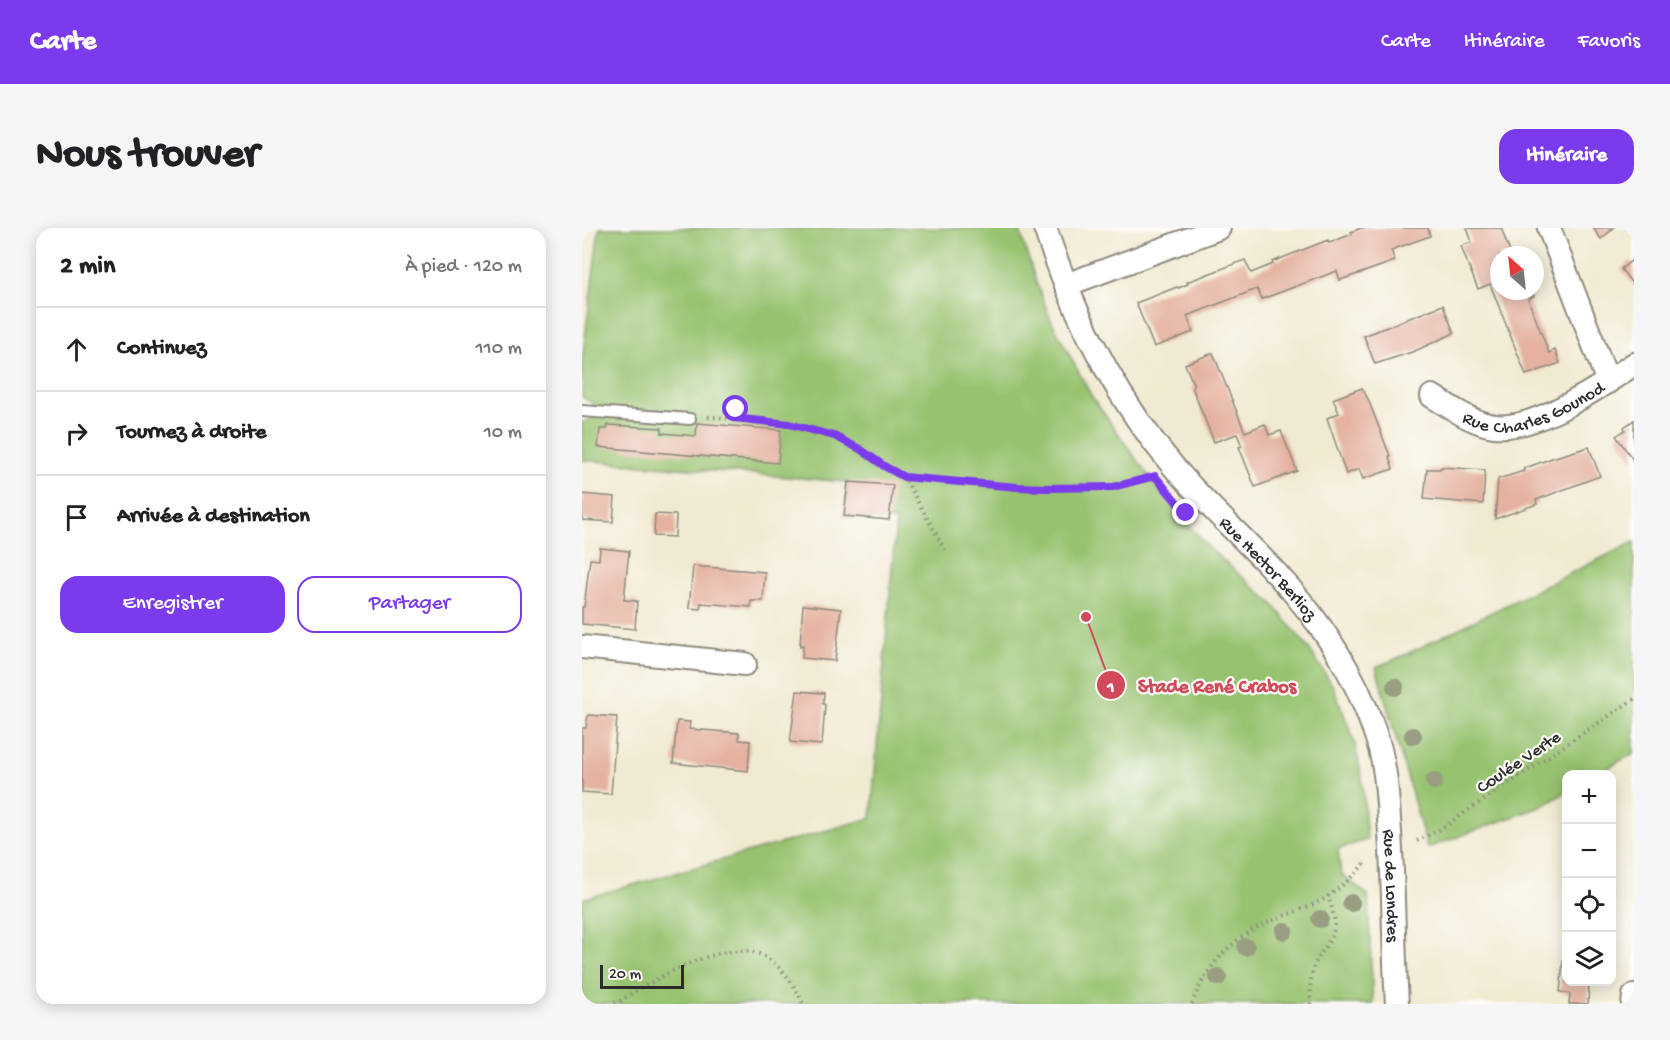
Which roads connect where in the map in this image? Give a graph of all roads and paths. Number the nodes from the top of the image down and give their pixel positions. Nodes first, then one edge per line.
1 (1045, 228) edge
2 (1219, 228) edge
3 (1549, 228) edge
4 (1066, 285) junction
5 (1634, 364) edge
6 (1608, 382) junction
7 (1432, 396) dead end
8 (736, 409) dead end
9 (582, 411) edge
10 (690, 419) dead end
11 (1155, 476) dead end
12 (904, 477) junction
13 (945, 550) dead end
14 (582, 647) edge
15 (745, 664) dead end
16 (1634, 699) edge
17 (1384, 765) joint
18 (1414, 842) dead end
19 (1371, 856) dead end
20 (1328, 896) junction
21 (1634, 996) edge
22 (615, 1004) edge
23 (803, 1004) edge
24 (1192, 1004) edge
25 (1311, 1004) edge
26 (1397, 1004) edge
27 (1633, 1004) edge

1 - 4 street, Rue Hector Berlioz
2 - 4 street
3 - 6 street
4 - 17 street, Rue Hector Berlioz
5 - 6 street, Rue Charles Gounod
6 - 7 street, Rue Charles Gounod
8 - 12 path
9 - 10 lane
11 - 12 path
12 - 13 path
14 - 15 street
16 - 18 path, Coulée Verte
17 - 26 street, Rue de Londres
19 - 20 path
20 - 24 path
20 - 25 path
21 - 27 street
22 - 23 path

